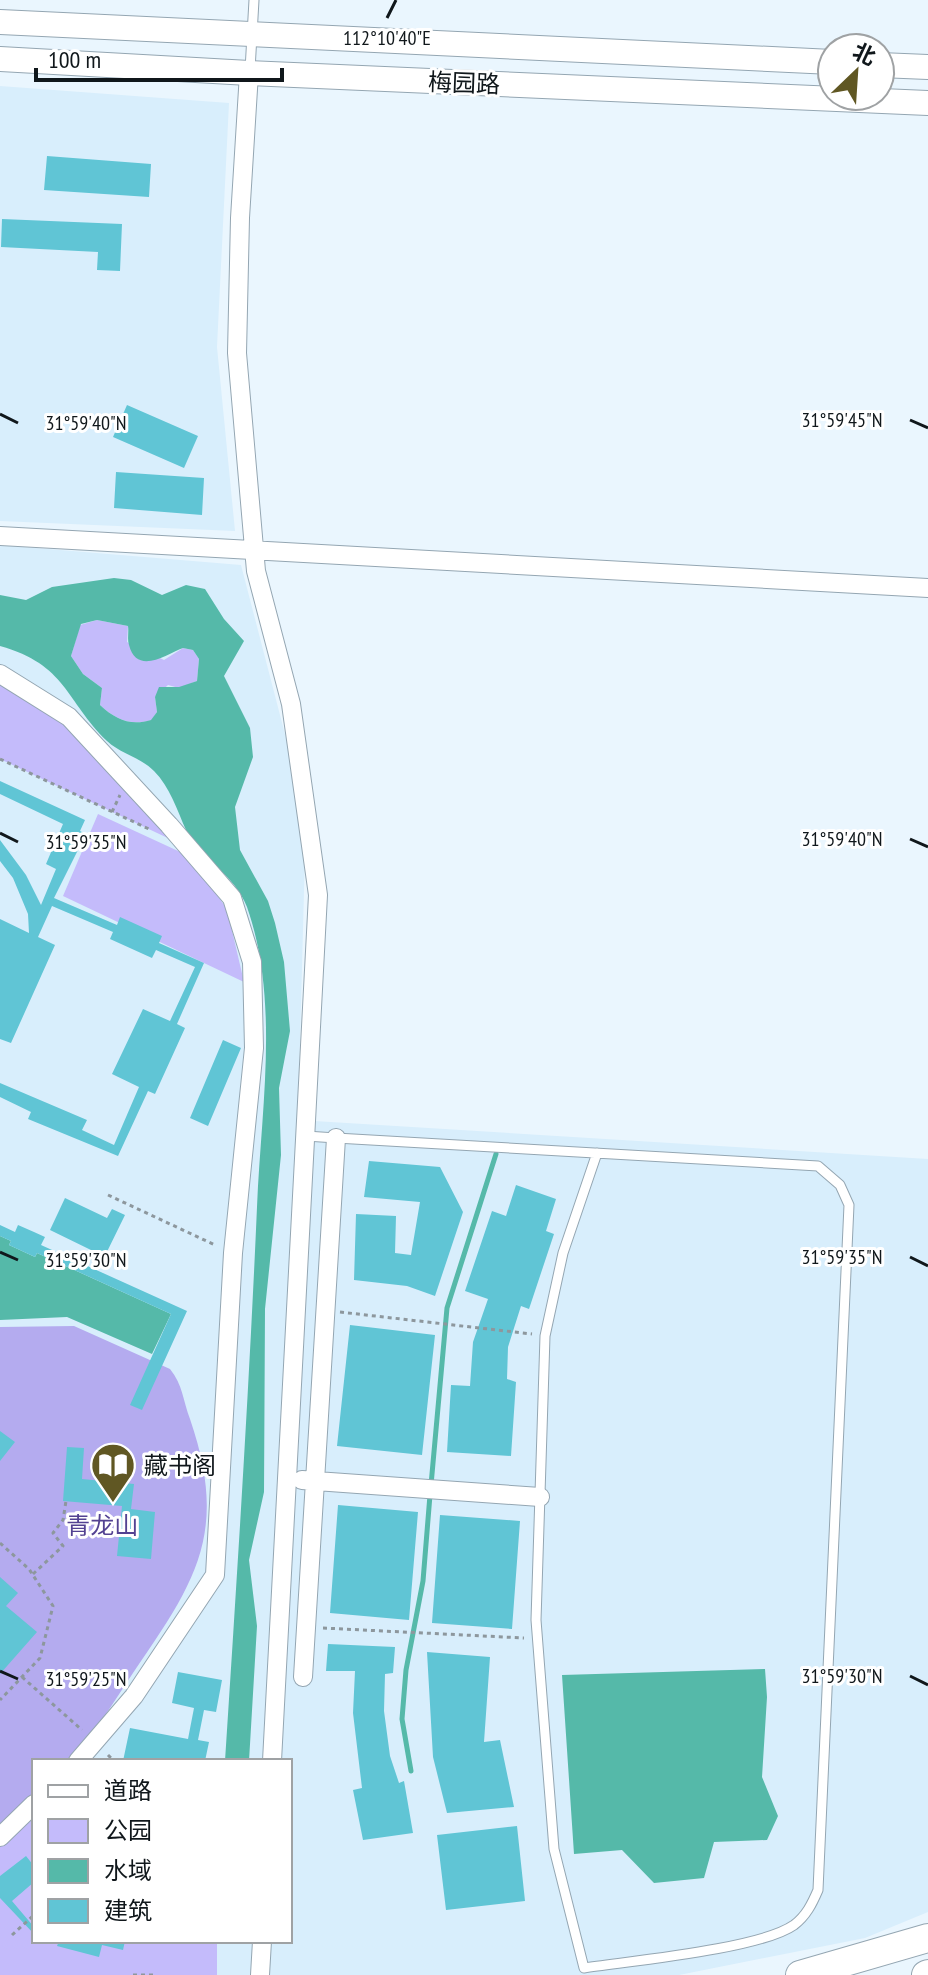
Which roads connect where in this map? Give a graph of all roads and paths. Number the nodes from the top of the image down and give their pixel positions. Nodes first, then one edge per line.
1 (254, 0) edge
2 (0, 22) edge
3 (251, 35) junction
4 (0, 59) edge
5 (816, 61) edge
6 (896, 65) edge
7 (921, 65) edge
8 (249, 73) junction
9 (903, 102) junction
10 (928, 103) edge
11 (928, 110) edge
12 (0, 536) edge
13 (254, 549) junction
14 (928, 588) edge
15 (0, 674) edge
16 (0, 759) edge
17 (150, 830) dead end
18 (306, 1136) junction
19 (336, 1138) junction
20 (597, 1153) junction
21 (108, 1195) dead end
22 (233, 1253) junction
23 (325, 1310) junction
24 (545, 1336) junction
25 (288, 1478) junction
26 (315, 1481) junction
27 (540, 1497) junction
28 (66, 1501) dead end
29 (0, 1543) edge
30 (33, 1574) junction
31 (306, 1627) junction
32 (538, 1639) junction
33 (22, 1677) junction
34 (303, 1677) dead end
35 (0, 1700) edge
36 (96, 1743) junction
37 (80, 1759) edge
38 (272, 1759) edge
39 (32, 1806) edge
40 (0, 1837) edge
41 (32, 1917) edge
42 (12, 1935) dead end
43 (928, 1938) edge
44 (262, 1943) edge
45 (133, 1975) edge
46 (155, 1975) edge
47 (260, 1975) edge
48 (800, 1975) edge

1 - 3 lane
2 - 3 main road, 梅园路
3 - 5 main road, 梅园路
3 - 8 lane
4 - 8 main road, 梅园路
6 - 7 main road
8 - 9 main road, 梅园路
8 - 13 street
9 - 10 main road, 梅园路
9 - 11 main road
12 - 13 street
13 - 14 street
13 - 18 street
15 - 22 street
16 - 17 path
18 - 19 lane
18 - 25 street
19 - 20 lane
19 - 23 street
20 - 24 lane
20 - 32 lane
21 - 22 path
22 - 36 street
23 - 24 path
23 - 26 street
24 - 27 lane
25 - 26 street
25 - 38 street
26 - 27 street
26 - 31 street
27 - 32 lane
28 - 30 path
29 - 30 path
30 - 33 path
31 - 32 path
31 - 34 street
33 - 35 path
33 - 36 path
36 - 37 street
39 - 40 street
41 - 42 path
43 - 48 main road
44 - 47 street
45 - 46 path

